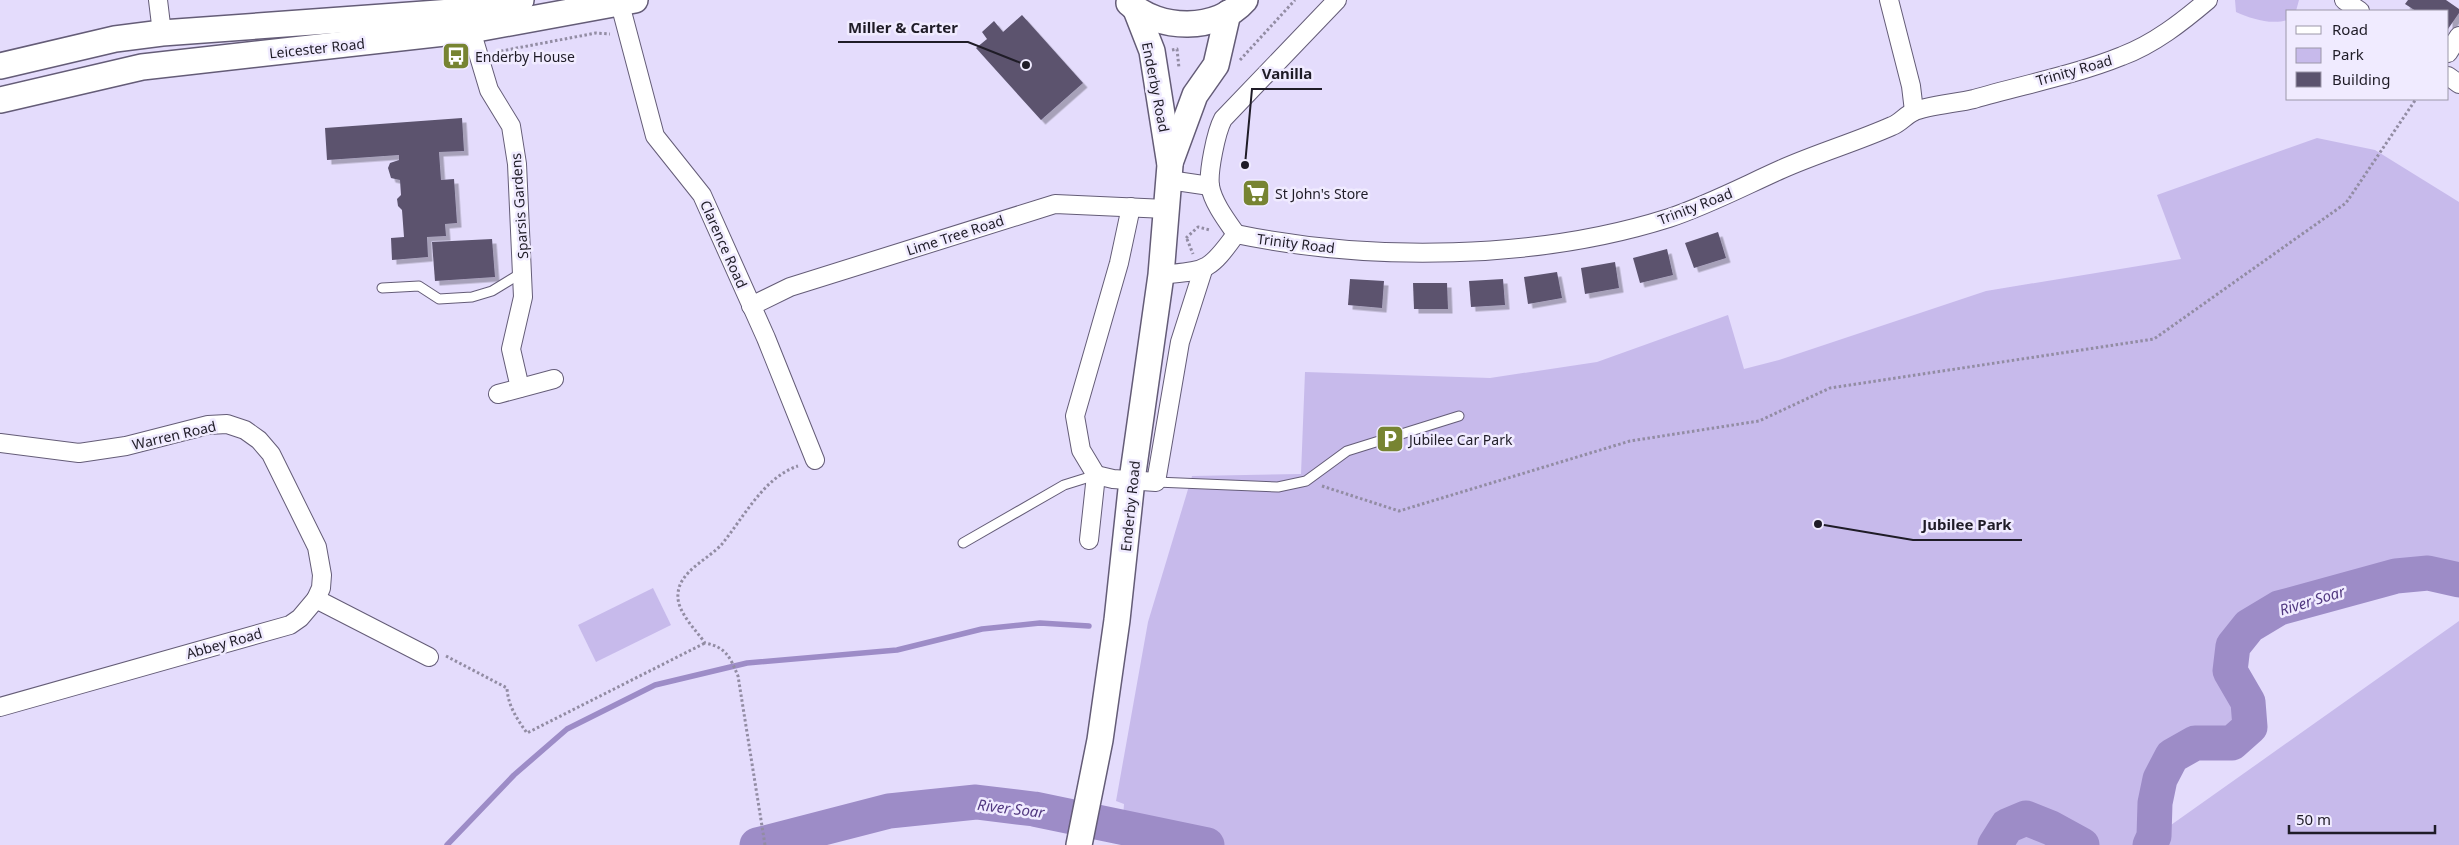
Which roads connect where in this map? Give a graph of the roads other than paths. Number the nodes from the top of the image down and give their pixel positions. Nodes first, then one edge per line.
1 (158, 0) edge
2 (521, 0) edge
3 (1338, 0) edge
4 (1889, 0) edge
5 (2208, 0) edge
6 (2344, 0) edge
7 (628, 2) edge
8 (1131, 5) edge
9 (1237, 6) edge
10 (2359, 10) edge
11 (470, 30) junction
12 (162, 32) junction
13 (2459, 36) edge
14 (2449, 51) edge
15 (0, 66) edge
16 (0, 100) edge
17 (1914, 111) junction
18 (1169, 172) junction
19 (1210, 186) junction
20 (1130, 208) junction
21 (1166, 209) junction
22 (1236, 234) junction
23 (1203, 270) junction
24 (523, 272) junction
25 (1160, 275) junction
26 (382, 288) dead end
27 (751, 306) junction
28 (554, 380) dead end
29 (520, 388) junction
30 (498, 394) dead end
31 (1459, 416) dead end
32 (0, 443) edge
33 (816, 460) road end
34 (1096, 475) junction
35 (1144, 481) junction
36 (1089, 540) dead end
37 (963, 543) dead end
38 (316, 599) junction
39 (429, 658) road end
40 (0, 707) edge
41 (1079, 845) edge

1 - 12 street
2 - 12 main road, Leicester Road
3 - 19 street
4 - 17 street
5 - 17 street, Trinity Road
6 - 10 street
7 - 11 main road, Leicester Road
7 - 27 street, Clarence Road
8 - 9 main road
8 - 18 main road, Enderby Road
9 - 18 main road, Enderby Road
11 - 16 main road, Leicester Road
11 - 24 street, Sparsis Gardens
12 - 15 main road, Leicester Road
13 - 14 street
17 - 22 street, Trinity Road
18 - 19 street
18 - 21 main road, Enderby Road
19 - 22 street
20 - 21 street, Lime Tree Road
20 - 27 street, Lime Tree Road
20 - 34 street
21 - 25 main road, Enderby Road
22 - 23 street
23 - 25 street
23 - 35 street
24 - 26 lane
24 - 29 street, Sparsis Gardens
25 - 35 main road, Enderby Road
27 - 33 street, Clarence Road
28 - 29 street
29 - 30 street
31 - 35 lane
32 - 38 street, Warren Road
34 - 35 street
34 - 36 street
34 - 37 lane
35 - 41 main road, Enderby Road
38 - 39 street
38 - 40 street, Abbey Road

